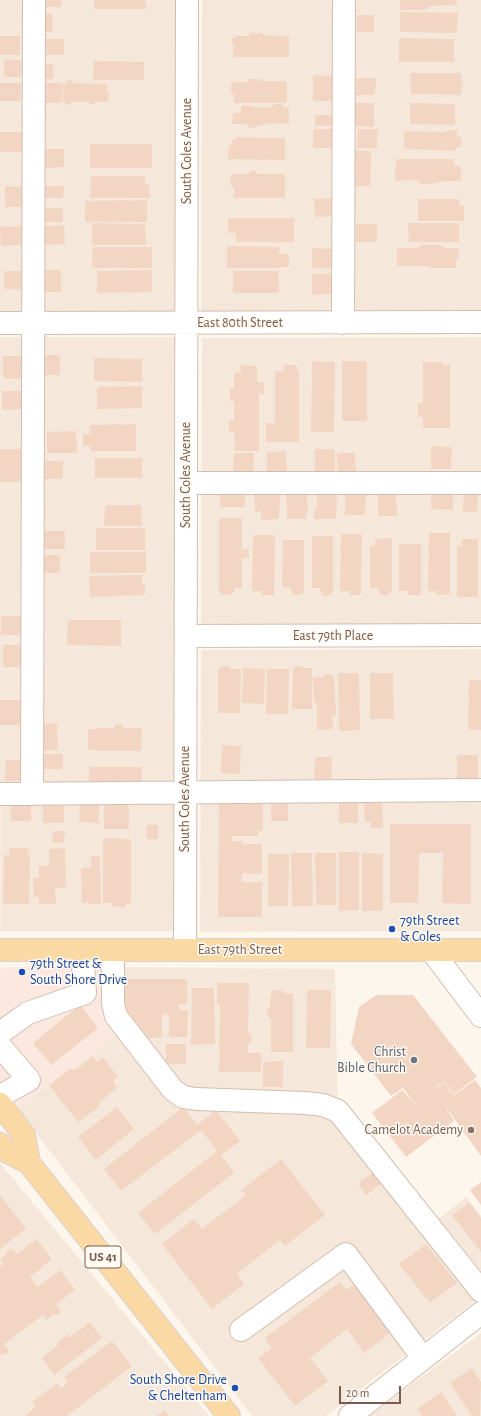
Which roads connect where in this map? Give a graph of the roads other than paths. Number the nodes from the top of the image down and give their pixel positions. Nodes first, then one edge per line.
1 (34, 0) edge
2 (187, 0) edge
3 (344, 0) edge
4 (481, 322) edge
5 (0, 323) edge
6 (34, 323) junction
7 (186, 323) junction
8 (343, 323) junction
9 (186, 483) junction
10 (481, 483) edge
11 (481, 635) edge
12 (186, 636) junction
13 (481, 790) edge
14 (185, 792) junction
15 (0, 794) edge
16 (32, 794) junction
17 (0, 950) edge
18 (82, 950) junction
19 (113, 950) junction
20 (185, 950) junction
21 (431, 950) junction
22 (481, 950) edge
23 (481, 1016) edge
24 (0, 1033) edge
25 (0, 1046) edge
26 (0, 1096) edge
27 (0, 1104) edge
28 (2, 1150) edge
29 (29, 1163) junction
30 (481, 1291) edge
31 (481, 1313) edge
32 (241, 1330) dead end
33 (423, 1358) junction
34 (229, 1416) edge
35 (350, 1416) edge

1 - 6 street
2 - 7 street, South Coles Avenue
3 - 8 street
4 - 8 street, East 80th Street
5 - 6 street, East 80th Street
6 - 7 street, East 80th Street
6 - 16 street
7 - 8 street, East 80th Street
7 - 9 street, South Coles Avenue
9 - 10 street
9 - 12 street, South Coles Avenue
11 - 12 street, East 79th Place
12 - 14 street, South Coles Avenue
13 - 14 street
14 - 16 street
14 - 20 street, South Coles Avenue
15 - 16 street
17 - 18 main road, East 79th Street
18 - 19 main road, East 79th Street
18 - 24 street
19 - 20 main road, East 79th Street
19 - 30 street
20 - 21 main road, East 79th Street
21 - 22 main road, East 79th Street
21 - 23 street
25 - 26 street
27 - 29 main road, US 41
28 - 29 main road, US 41
29 - 34 main road, US 41
31 - 33 street
32 - 33 street
33 - 35 street

